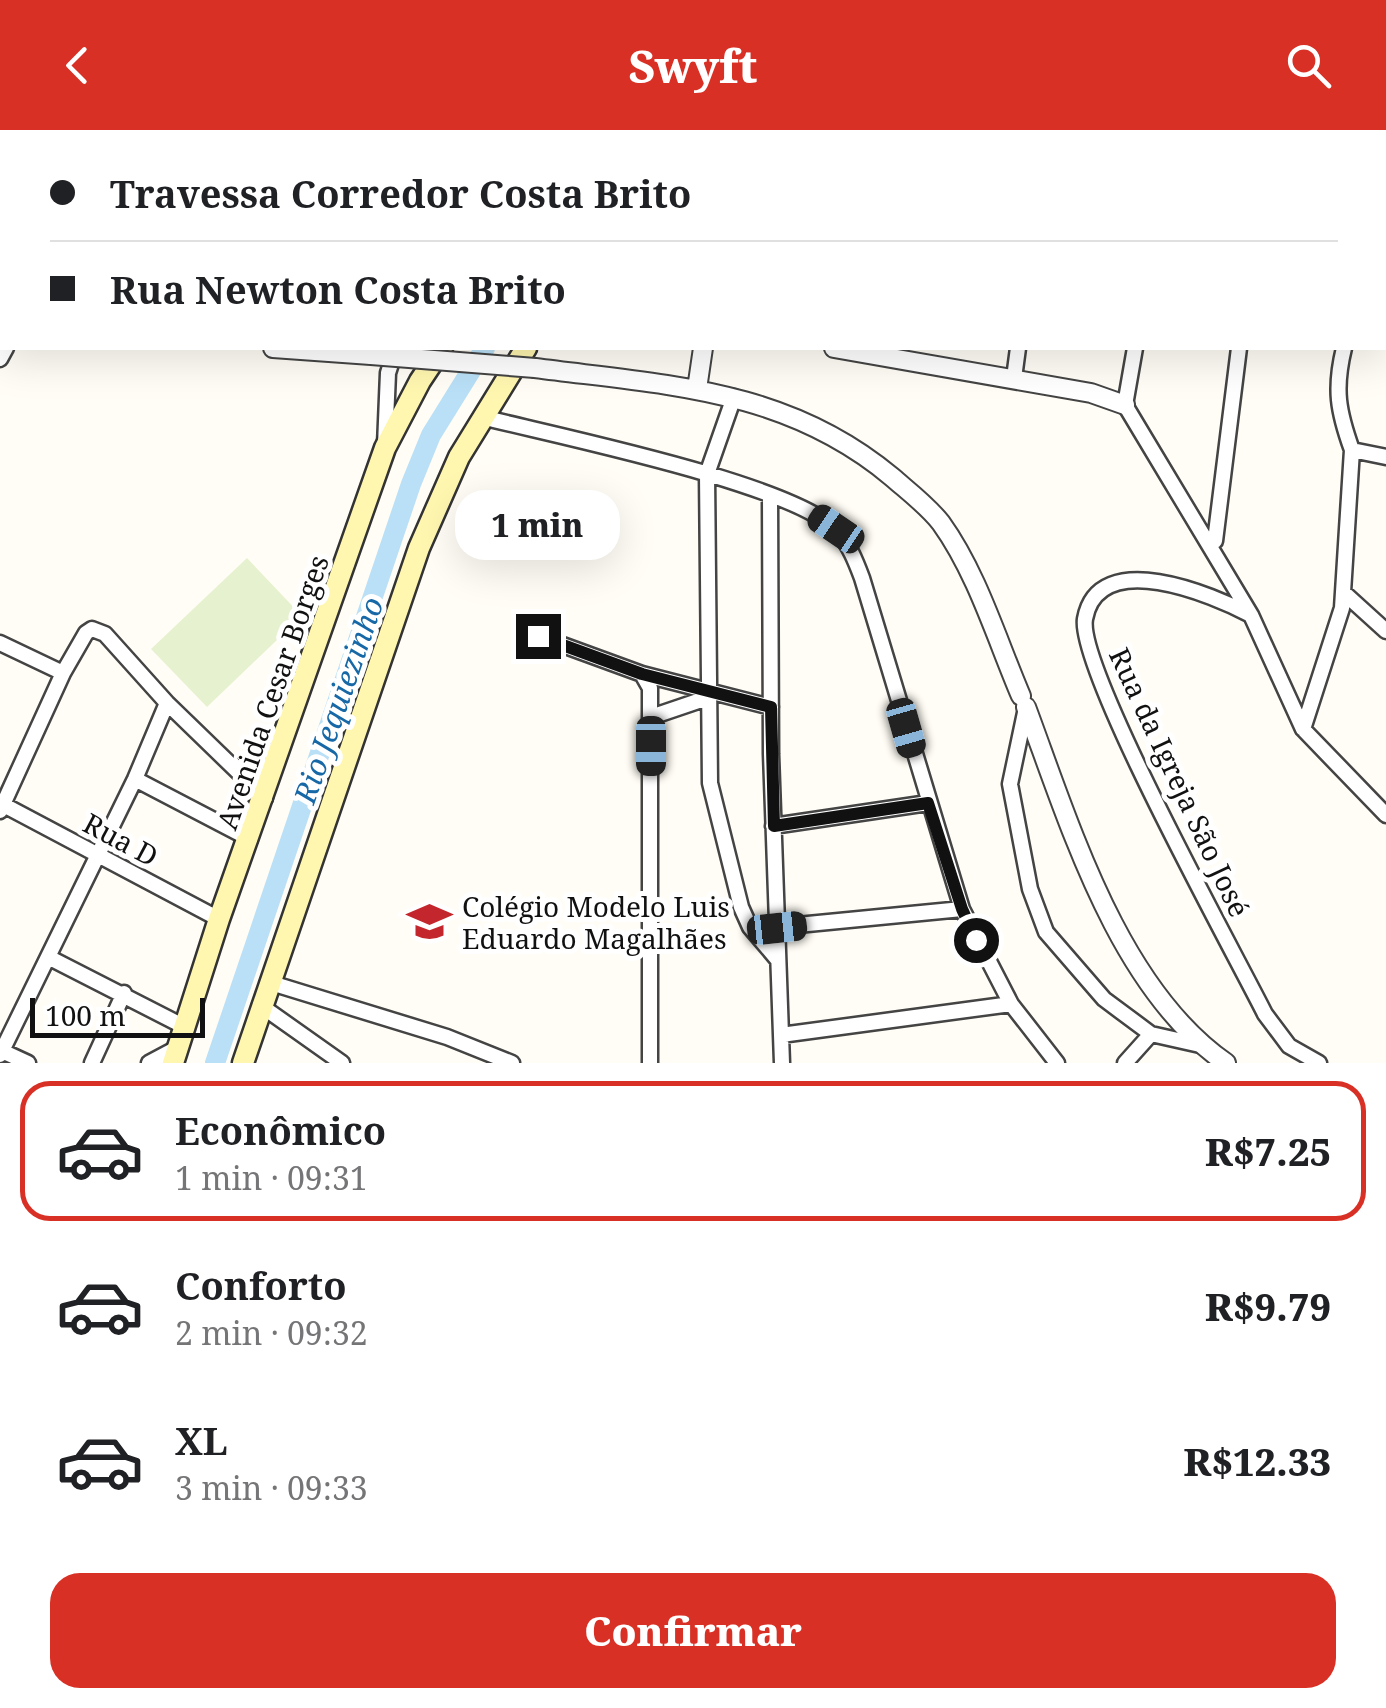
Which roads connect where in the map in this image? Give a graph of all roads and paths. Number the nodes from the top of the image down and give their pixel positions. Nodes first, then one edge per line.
1 (301, 350) edge
2 (395, 350) edge
3 (441, 350) edge
4 (525, 350) edge
5 (702, 350) edge
6 (857, 350) edge
7 (1018, 350) edge
8 (1135, 350) edge
9 (1240, 350) edge
10 (1344, 350) edge
11 (914, 355) edge
12 (1014, 378) junction
13 (696, 389) junction
14 (734, 397) junction
15 (1125, 405) junction
16 (482, 416) junction
17 (385, 448) junction
18 (1352, 450) junction
19 (1386, 458) edge
20 (706, 474) junction
21 (770, 496) junction
22 (1215, 541) dead end
23 (1343, 592) junction
24 (1251, 616) junction
25 (1386, 631) edge
26 (538, 636) dead end
27 (0, 643) edge
28 (63, 673) junction
29 (642, 674) junction
30 (707, 696) junction
31 (1023, 702) junction
32 (167, 703) junction
33 (771, 707) junction
34 (650, 717) junction
35 (1303, 729) junction
36 (135, 778) junction
37 (265, 798) junction
38 (928, 803) junction
39 (1, 806) edge
40 (1386, 815) edge
41 (774, 826) junction
42 (250, 840) junction
43 (96, 854) junction
44 (962, 909) junction
45 (219, 919) junction
46 (777, 928) junction
47 (48, 957) junction
48 (778, 959) junction
49 (268, 982) junction
50 (124, 994) junction
51 (1011, 1004) junction
52 (260, 1005) junction
53 (1150, 1034) junction
54 (781, 1036) junction
55 (1200, 1045) junction
56 (179, 1046) edge
57 (1, 1053) edge
58 (28, 1063) edge
59 (92, 1063) edge
60 (149, 1063) edge
61 (244, 1063) edge
62 (342, 1063) edge
63 (512, 1063) edge
64 (650, 1063) edge
65 (782, 1063) edge
66 (1057, 1063) edge
67 (1125, 1063) edge
68 (1226, 1063) edge
69 (1319, 1063) edge

1 - 13 street, bridge
2 - 17 street
3 - 17 main road, Avenida Cesar Borges
4 - 16 main road
5 - 13 street
6 - 11 street
7 - 12 street
8 - 15 street
9 - 22 street
10 - 18 street
11 - 12 street
12 - 15 street
13 - 14 street
14 - 20 street
14 - 31 street
15 - 24 street
16 - 20 street
16 - 49 main road
17 - 37 main road, Avenida Cesar Borges
18 - 19 street
18 - 23 street
20 - 21 street
20 - 30 street
21 - 33 street
21 - 38 street
23 - 25 street
23 - 35 street
24 - 35 street
24 - 69 street, Rua da Igreja São José
26 - 29 street
27 - 28 street
28 - 32 street
28 - 39 street
29 - 30 street
29 - 34 street
30 - 33 street
30 - 34 street
30 - 48 street
31 - 53 street
31 - 55 street
32 - 36 street
32 - 37 street
33 - 41 street
34 - 64 street
35 - 40 street
36 - 42 street
36 - 43 street
37 - 42 main road, Avenida Cesar Borges
38 - 41 street
38 - 44 street
39 - 43 street, Rua D
41 - 46 street
42 - 45 main road, Avenida Cesar Borges
43 - 45 street, Rua D
43 - 47 street
44 - 46 street
44 - 51 street
45 - 56 main road, Avenida Cesar Borges
46 - 48 street
47 - 50 street
47 - 57 street
48 - 54 street
49 - 52 main road
49 - 63 street
50 - 56 street
50 - 59 street
51 - 54 street
51 - 66 street
52 - 61 main road
52 - 62 street
53 - 55 street
53 - 67 street
54 - 65 street
55 - 68 street
56 - 60 street
57 - 58 street

